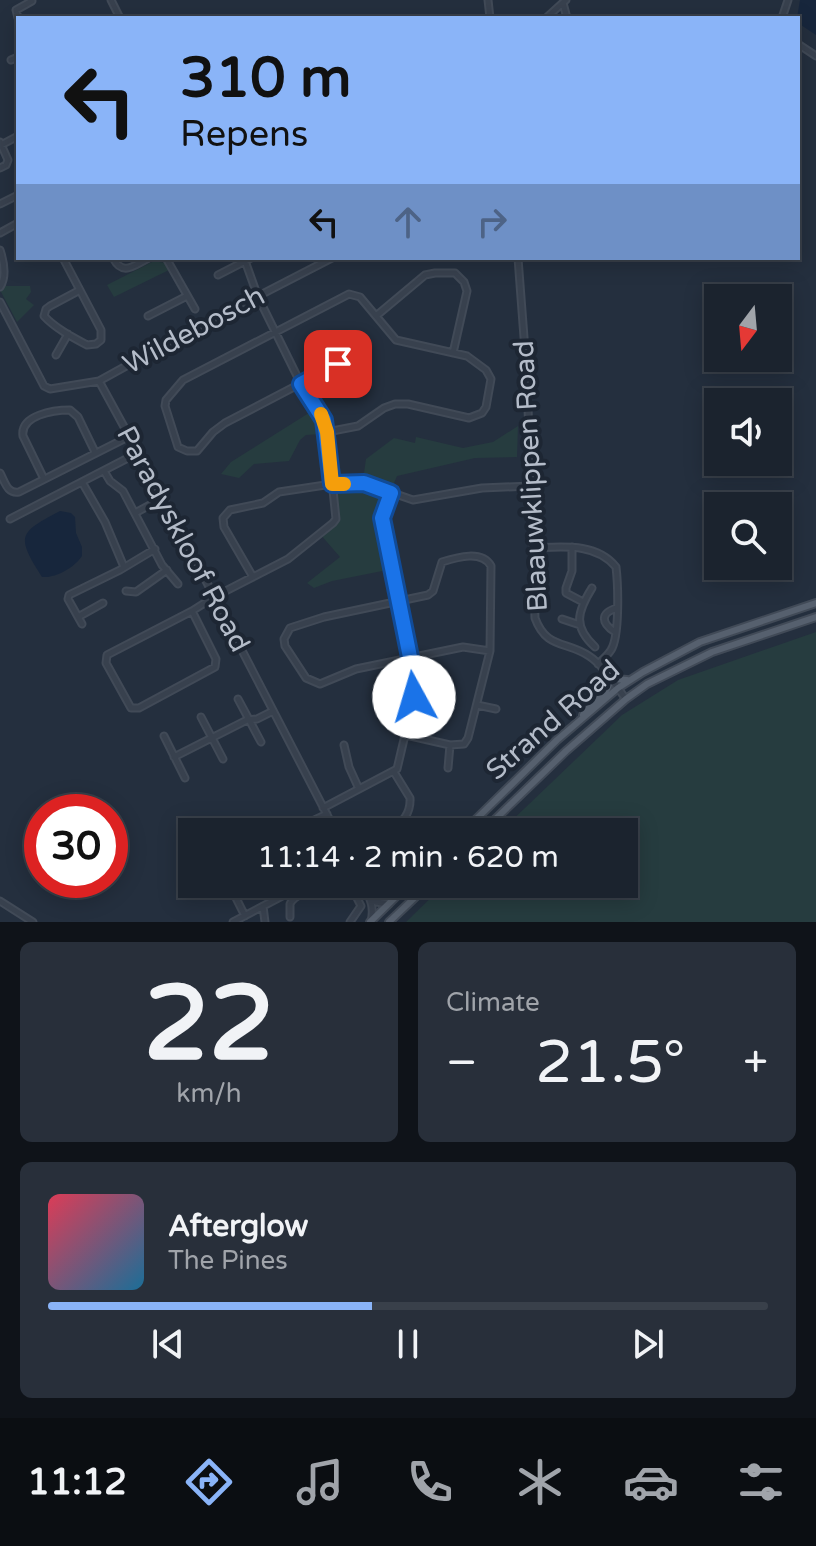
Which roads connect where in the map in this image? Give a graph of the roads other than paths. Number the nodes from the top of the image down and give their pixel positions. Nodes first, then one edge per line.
1 (32, 1) edge
2 (564, 2) edge
3 (18, 16) edge
4 (548, 16) edge
5 (16, 58) edge
6 (11, 60) dead end
7 (1, 143) edge
8 (0, 168) edge
9 (0, 250) edge
10 (64, 260) edge
11 (114, 260) edge
12 (145, 260) edge
13 (167, 260) edge
14 (245, 260) edge
15 (247, 260) edge
16 (328, 260) edge
17 (518, 260) edge
18 (218, 275) dead end
19 (0, 287) edge
20 (80, 290) junction
21 (187, 296) junction
22 (258, 297) junction
23 (0, 302) edge
24 (195, 309) dead end
25 (148, 316) dead end
26 (376, 316) junction
27 (276, 331) junction
28 (68, 334) junction
29 (453, 353) junction
30 (56, 355) dead end
31 (338, 364) dead end
32 (99, 381) junction
33 (301, 384) junction
34 (327, 432) junction
35 (130, 436) junction
36 (95, 452) junction
37 (126, 459) dead end
38 (104, 471) junction
39 (0, 473) edge
40 (44, 479) junction
41 (82, 482) junction
42 (332, 484) junction
43 (531, 486) junction
44 (391, 493) junction
45 (163, 498) junction
46 (135, 513) junction
47 (10, 519) dead end
48 (572, 547) junction
49 (533, 548) junction
50 (155, 549) junction
51 (124, 567) junction
52 (167, 570) junction
53 (253, 577) junction
54 (178, 584) dead end
55 (592, 588) dead end
56 (126, 591) dead end
57 (214, 597) junction
58 (399, 600) junction
59 (583, 602) junction
60 (103, 603) dead end
61 (816, 603) edge
62 (617, 608) junction
63 (192, 611) junction
64 (78, 617) junction
65 (816, 617) edge
66 (562, 619) dead end
67 (82, 624) dead end
68 (580, 625) junction
69 (615, 632) junction
70 (595, 647) dead end
71 (490, 651) junction
72 (410, 658) junction
73 (598, 664) junction
74 (607, 675) junction
75 (630, 680) junction
76 (618, 688) junction
77 (238, 699) dead end
78 (626, 699) junction
79 (477, 705) junction
80 (496, 709) dead end
81 (273, 711) junction
82 (201, 717) dead end
83 (582, 719) junction
84 (249, 720) junction
85 (406, 735) junction
86 (164, 736) dead end
87 (212, 739) junction
88 (261, 742) dead end
89 (344, 745) dead end
90 (450, 745) junction
91 (174, 757) junction
92 (223, 759) dead end
93 (448, 768) dead end
94 (394, 772) junction
95 (185, 778) dead end
96 (359, 789) junction
97 (325, 811) junction
98 (313, 818) edge
99 (329, 818) edge
100 (406, 818) edge
101 (477, 818) edge
102 (497, 818) edge
103 (236, 898) edge
104 (277, 898) edge
105 (297, 898) edge
106 (357, 898) edge
107 (369, 898) edge
108 (372, 898) edge
109 (395, 898) edge
110 (414, 898) edge
111 (0, 901) edge
112 (389, 904) junction
113 (263, 906) junction
114 (380, 912) junction
115 (245, 916) junction
116 (290, 917) dead end
117 (370, 921) edge
118 (33, 922) edge
119 (233, 922) edge
120 (265, 922) edge
121 (350, 922) edge
122 (381, 922) edge
123 (389, 922) edge

1 - 3 street
2 - 4 street
5 - 6 street
7 - 8 street
9 - 19 street
10 - 20 street
11 - 12 street
13 - 21 street
14 - 18 street
15 - 22 street
16 - 22 street, Wildebosch
17 - 43 street, Blaauwklippen Road
20 - 28 street
20 - 28 street
21 - 24 street
21 - 25 street
22 - 27 street
22 - 32 street, Wildebosch
23 - 32 street
26 - 27 street
26 - 29 street
26 - 29 street
27 - 33 street
27 - 33 street
28 - 30 street
29 - 34 street
31 - 33 street
32 - 35 street, Paradyskloof Road
33 - 34 street
34 - 42 street
35 - 36 street
35 - 45 street, Paradyskloof Road
36 - 40 street
36 - 40 street
37 - 38 street
38 - 41 street
38 - 46 street
39 - 40 street
41 - 47 street
41 - 51 street
42 - 44 street
42 - 53 street
42 - 53 street
43 - 44 street
43 - 49 street, Blaauwklippen Road
44 - 58 street
45 - 46 street
45 - 57 street, Paradyskloof Road
46 - 50 street
48 - 49 street
48 - 59 street
48 - 62 street
49 - 73 street, Blaauwklippen Road
50 - 51 street
50 - 52 street
51 - 64 street
52 - 54 street
52 - 56 street
53 - 57 street
55 - 59 street
57 - 63 street
57 - 81 street, Paradyskloof Road
58 - 71 street
58 - 72 street
58 - 72 street
59 - 68 street
60 - 64 street
61 - 75 main road, Strand Road
62 - 69 street
62 - 69 street
63 - 63 street
64 - 67 street
65 - 78 main road, Strand Road
66 - 68 street
68 - 70 street
69 - 73 street
71 - 72 street
71 - 79 street
72 - 85 street
73 - 74 street, Blaauwklippen Road
74 - 75 main road
74 - 76 street, Blaauwklippen Road
74 - 83 main road
75 - 76 main road, Strand Road
76 - 78 street, Blaauwklippen Road
76 - 83 main road, Strand Road
77 - 84 street
78 - 102 main road, Strand Road
79 - 80 street
79 - 90 street
81 - 84 street
81 - 97 street, Paradyskloof Road
82 - 87 street
83 - 101 main road, Strand Road
84 - 87 street
84 - 88 street
85 - 90 street
85 - 94 street
86 - 91 street
87 - 91 street
87 - 92 street
89 - 96 street
90 - 93 street
91 - 95 street
94 - 96 street
94 - 100 street
96 - 97 street
97 - 98 street
97 - 99 street, Paradyskloof Road
103 - 115 street
104 - 113 street
105 - 116 street
106 - 121 street
107 - 117 street
108 - 112 street
109 - 112 main road
110 - 123 main road
111 - 118 street
112 - 114 main road
113 - 115 street
113 - 120 street
114 - 117 main road
114 - 122 main road
115 - 119 street

